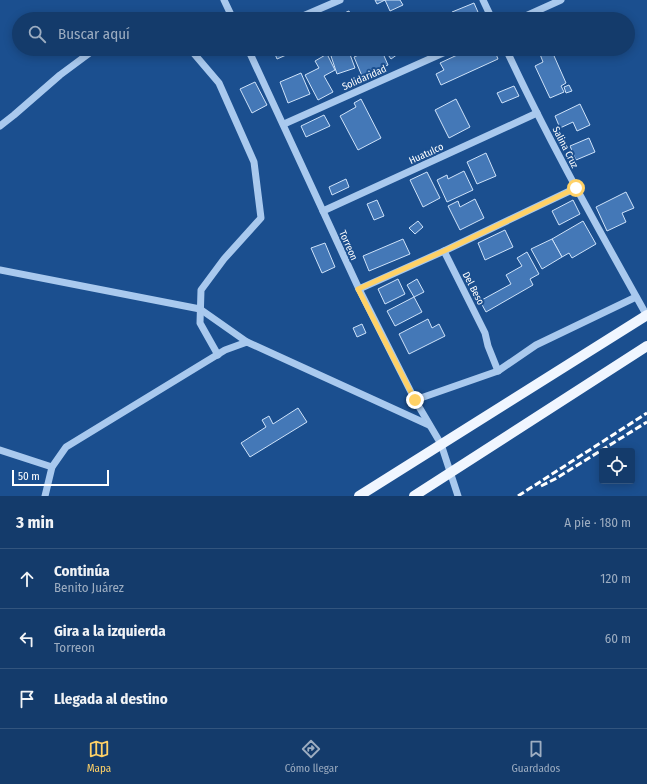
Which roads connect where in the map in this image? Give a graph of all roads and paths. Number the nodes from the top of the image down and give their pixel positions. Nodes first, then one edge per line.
1 (224, 0) edge
2 (340, 0) edge
3 (483, 0) edge
4 (561, 0) edge
5 (230, 12) edge
6 (312, 12) edge
7 (489, 12) edge
8 (534, 12) edge
9 (85, 56) edge
10 (196, 56) edge
11 (251, 56) edge
12 (436, 56) edge
13 (509, 56) edge
14 (537, 113) junction
15 (284, 124) junction
16 (0, 126) edge
17 (576, 188) junction
18 (323, 212) junction
19 (444, 251) junction
20 (0, 270) edge
21 (358, 289) junction
22 (636, 297) junction
23 (200, 309) junction
24 (647, 315) edge
25 (247, 342) junction
26 (647, 346) edge
27 (218, 355) junction
28 (498, 371) junction
29 (415, 400) junction
30 (429, 425) junction
31 (441, 444) junction
32 (0, 450) edge
33 (52, 467) junction
34 (451, 474) junction
35 (45, 496) edge
36 (359, 496) edge
37 (414, 496) edge
38 (458, 496) edge

1 - 5 street
2 - 6 street
3 - 7 street
4 - 8 street
9 - 16 street
10 - 23 street
11 - 15 street, Torreon
12 - 15 street, Solidaridad
13 - 14 street, Salina Cruz
14 - 17 street, Salina Cruz
14 - 18 street, Huatulco
15 - 18 street, Torreon
17 - 19 street
17 - 22 street, Salina Cruz
18 - 21 street, Torreon
19 - 21 street
19 - 28 street, Del Beso
20 - 23 street
21 - 29 street, Torreon
22 - 24 street, Salina Cruz
22 - 28 street
23 - 25 street
23 - 27 street
24 - 31 main road
25 - 27 street
25 - 30 street
26 - 34 main road
27 - 33 street
28 - 29 street
29 - 30 street, Torreon
30 - 31 street, Torreon
31 - 34 street, Torreon
31 - 36 main road
32 - 33 street
33 - 35 street
34 - 37 main road
34 - 38 street, Torreon

